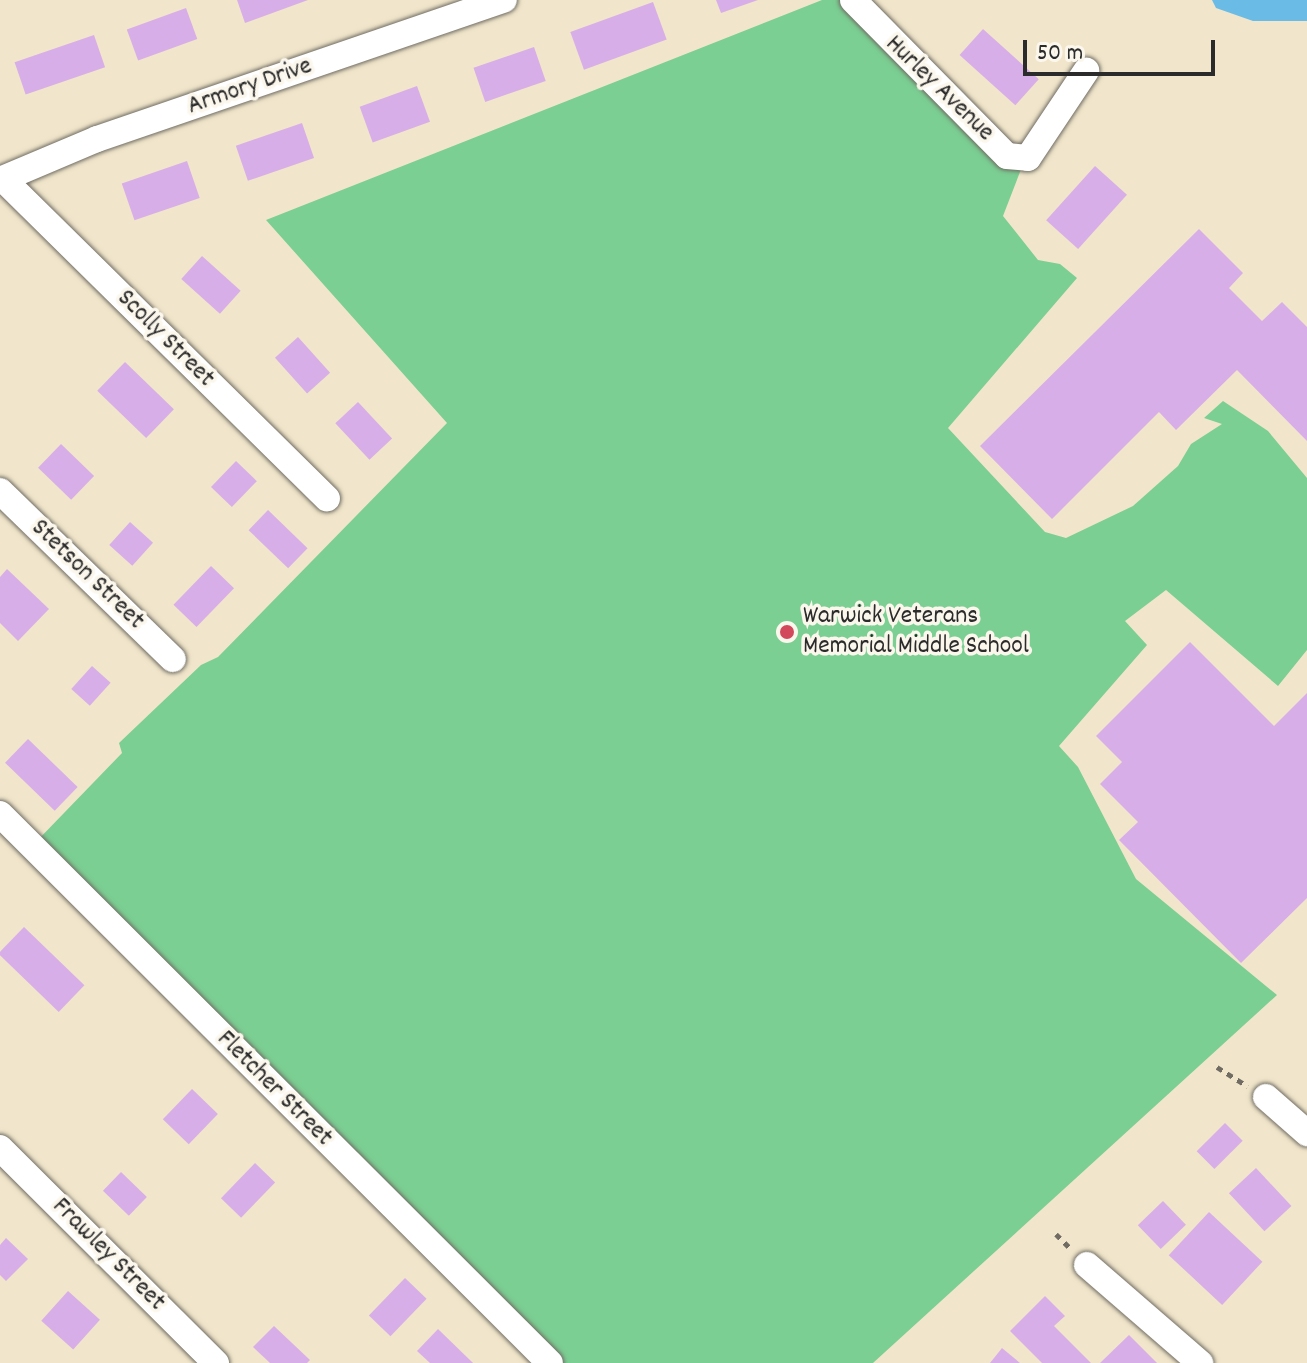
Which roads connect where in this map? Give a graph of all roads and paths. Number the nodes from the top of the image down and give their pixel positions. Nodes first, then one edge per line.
1 (504, 0) edge
2 (853, 0) edge
3 (1086, 71) dead end
4 (2, 180) edge
5 (0, 491) edge
6 (327, 499) dead end
7 (173, 659) dead end
8 (0, 814) edge
9 (1217, 1067) dead end
10 (1266, 1097) joint
11 (1307, 1133) edge
12 (0, 1148) edge
13 (1087, 1265) dead end
14 (216, 1363) edge
15 (550, 1363) edge
16 (1200, 1363) edge

1 - 4 street, Armory Drive
2 - 3 street, Hurley Avenue
4 - 6 street, Scolly Street
5 - 7 street, Stetson Street
8 - 15 street, Fletcher Street
9 - 10 path
10 - 11 street
12 - 14 street, Frawley Street
13 - 16 street

